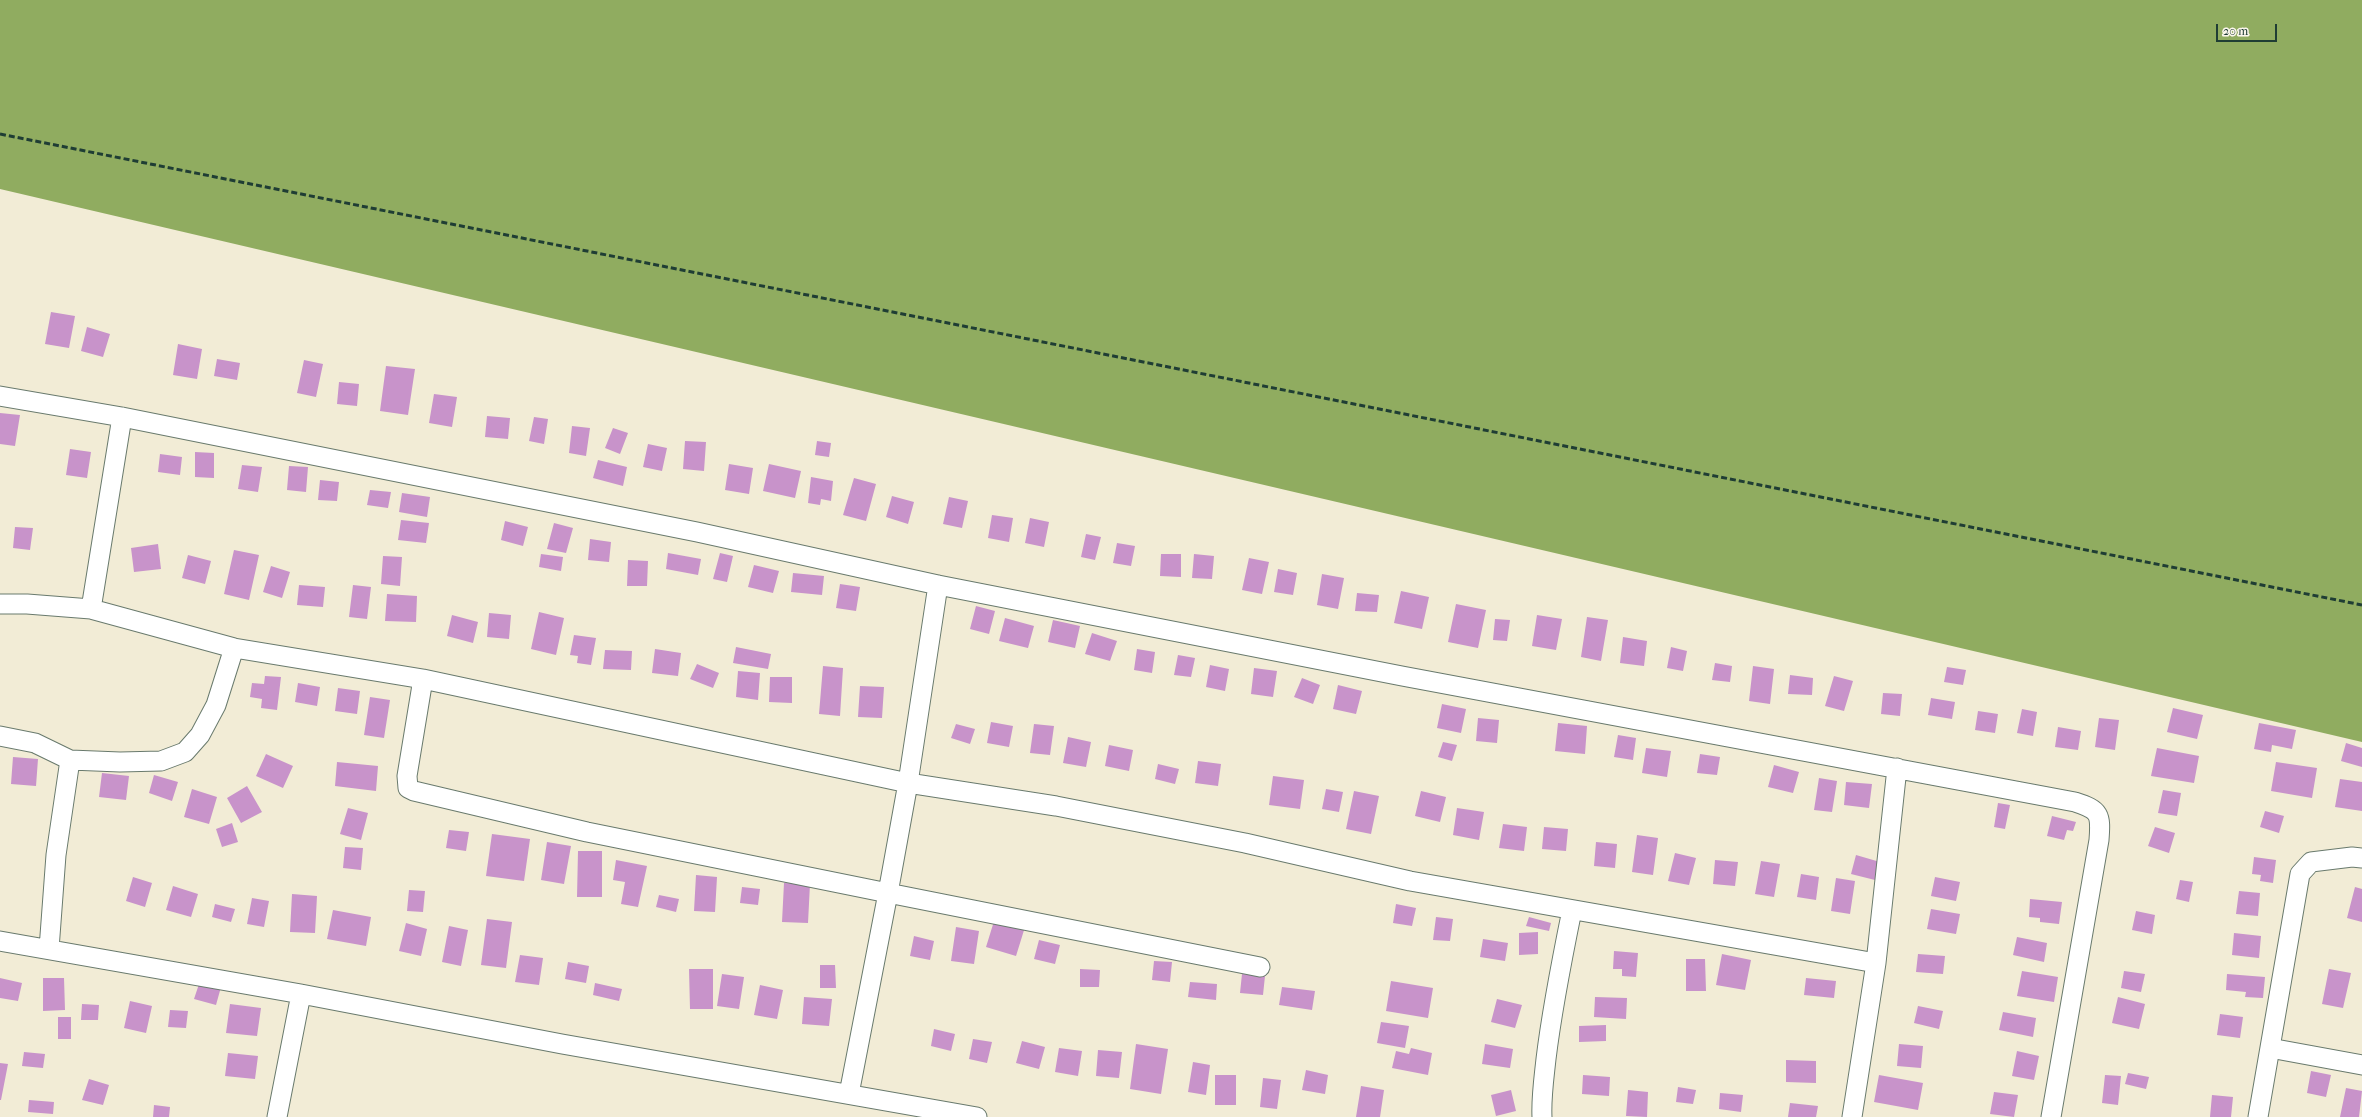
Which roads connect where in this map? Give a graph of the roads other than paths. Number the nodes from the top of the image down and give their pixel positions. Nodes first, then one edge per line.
1 (0, 396) edge
2 (122, 417) junction
3 (938, 585) junction
4 (0, 604) edge
5 (91, 609) junction
6 (234, 648) junction
7 (423, 679) junction
8 (0, 736) edge
9 (70, 760) junction
10 (1897, 768) junction
11 (908, 783) junction
12 (2362, 858) edge
13 (888, 893) junction
14 (1572, 910) junction
15 (0, 941) edge
16 (49, 949) junction
17 (1876, 963) junction
18 (1260, 968) dead end
19 (301, 994) junction
20 (2270, 1048) junction
21 (2362, 1065) edge
22 (849, 1094) junction
23 (277, 1117) edge
24 (977, 1117) edge
25 (1542, 1117) edge
26 (1852, 1117) edge
27 (2051, 1117) edge
28 (2258, 1117) edge

1 - 2 street
2 - 3 street
2 - 5 street
3 - 10 street
3 - 11 street
4 - 5 street
5 - 6 street
6 - 7 street
6 - 9 street
7 - 11 street
7 - 13 street
8 - 9 street
9 - 16 street
10 - 17 street
10 - 27 street
11 - 13 street
11 - 14 street
12 - 20 street
13 - 18 street
13 - 22 street
14 - 17 street
14 - 25 street
15 - 16 street
16 - 19 street
17 - 26 street
19 - 22 street
19 - 23 street
20 - 21 street
20 - 28 street
22 - 24 street

